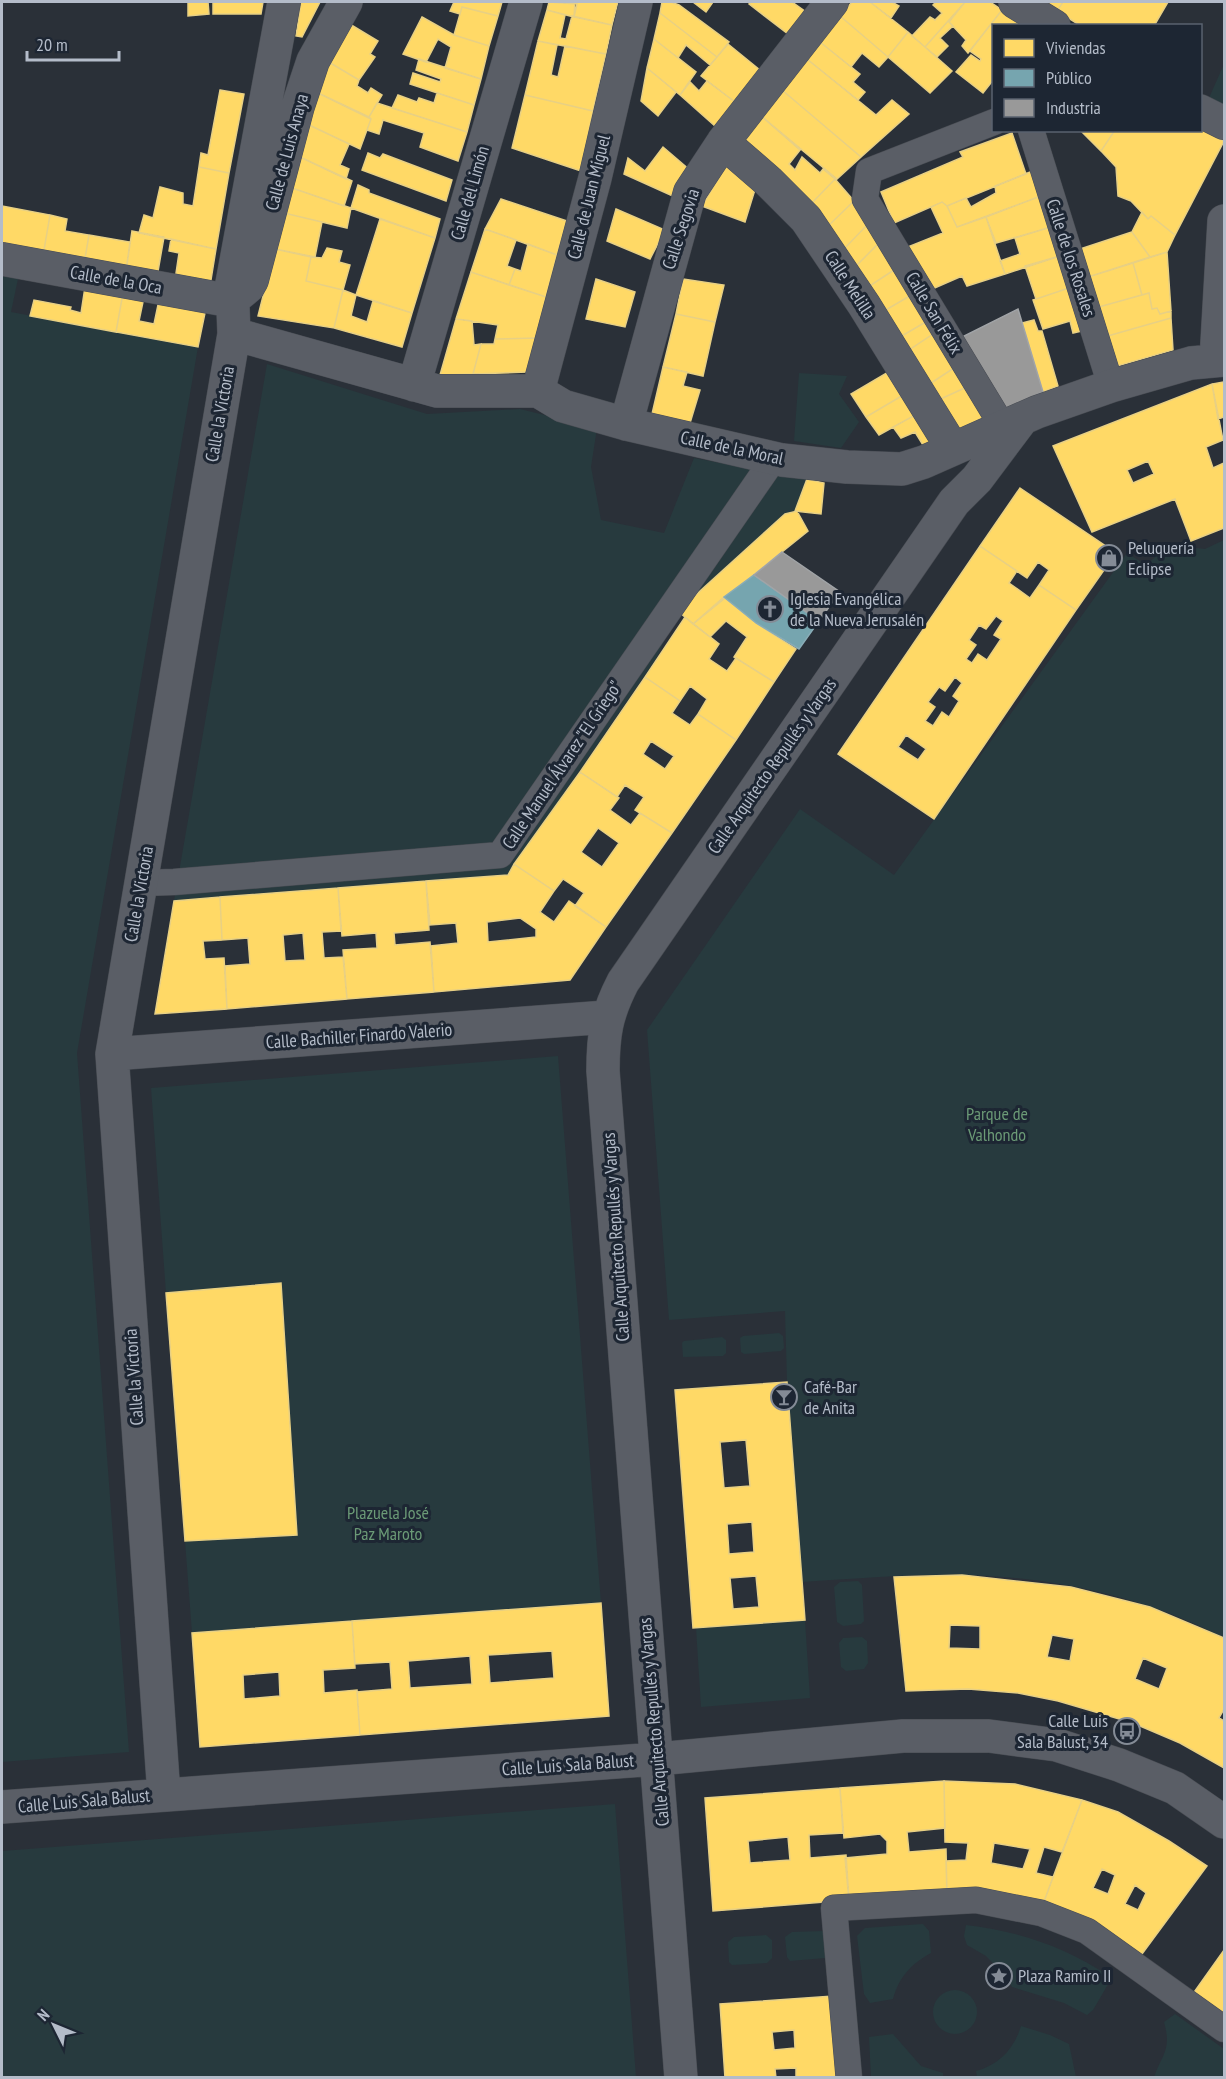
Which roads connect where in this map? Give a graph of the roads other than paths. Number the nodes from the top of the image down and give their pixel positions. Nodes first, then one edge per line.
1 (284, 2) edge
2 (346, 2) edge
3 (526, 2) edge
4 (636, 2) edge
5 (832, 2) edge
6 (1015, 2) edge
7 (1051, 24) edge
8 (1202, 112) edge
9 (992, 122) edge
10 (1224, 123) edge
11 (1032, 132) edge
12 (723, 142) junction
13 (1224, 221) edge
14 (2, 259) edge
15 (231, 301) junction
16 (234, 334) junction
17 (1220, 360) edge
18 (414, 385) junction
19 (1112, 386) junction
20 (538, 392) junction
21 (1012, 423) junction
22 (626, 424) junction
23 (947, 451) junction
24 (768, 467) dead end
25 (954, 502) junction
26 (141, 883) junction
27 (607, 1017) junction
28 (112, 1054) junction
29 (657, 1759) junction
30 (164, 1795) junction
31 (2, 1808) edge
32 (1224, 1822) edge
33 (1224, 2029) edge
34 (681, 2078) edge
35 (849, 2078) edge

1 - 15 street, Calle la Victoria
2 - 15 street, Calle de Luis Anaya
3 - 18 street, Calle del Limón
4 - 20 street, Calle de Juan Miguel
5 - 12 street, Calle Segovia
6 - 7 street
8 - 10 street
9 - 21 street, Calle San Félix
11 - 19 street, Calle de los Rosales
12 - 22 street, Calle Segovia
12 - 23 street, Calle Melilla
13 - 17 street
14 - 15 street, Calle de la Oca
15 - 16 street, Calle la Victoria
16 - 18 street, Calle de la Moral
16 - 26 street, Calle la Victoria
17 - 19 street, Calle de la Moral
18 - 20 street, Calle de la Moral
19 - 21 street, Calle de la Moral
20 - 22 street, Calle de la Moral
21 - 23 street, Calle de la Moral
21 - 25 street, Calle Arquitecto Repullés y Vargas
22 - 23 street, Calle de la Moral
23 - 25 street, Calle Arquitecto Repullés y Vargas
24 - 26 street, Calle Manuel Álvarez "El Griego"
25 - 27 street, Calle Arquitecto Repullés y Vargas
26 - 28 street, Calle la Victoria
27 - 28 street, Calle Bachiller Finardo Valerio
27 - 29 street, Calle Arquitecto Repullés y Vargas
28 - 30 street, Calle la Victoria
29 - 30 street, Calle Luis Sala Balust
29 - 32 street, Calle Luis Sala Balust
29 - 34 street, Calle Arquitecto Repullés y Vargas
30 - 31 street, Calle Luis Sala Balust
33 - 35 street

